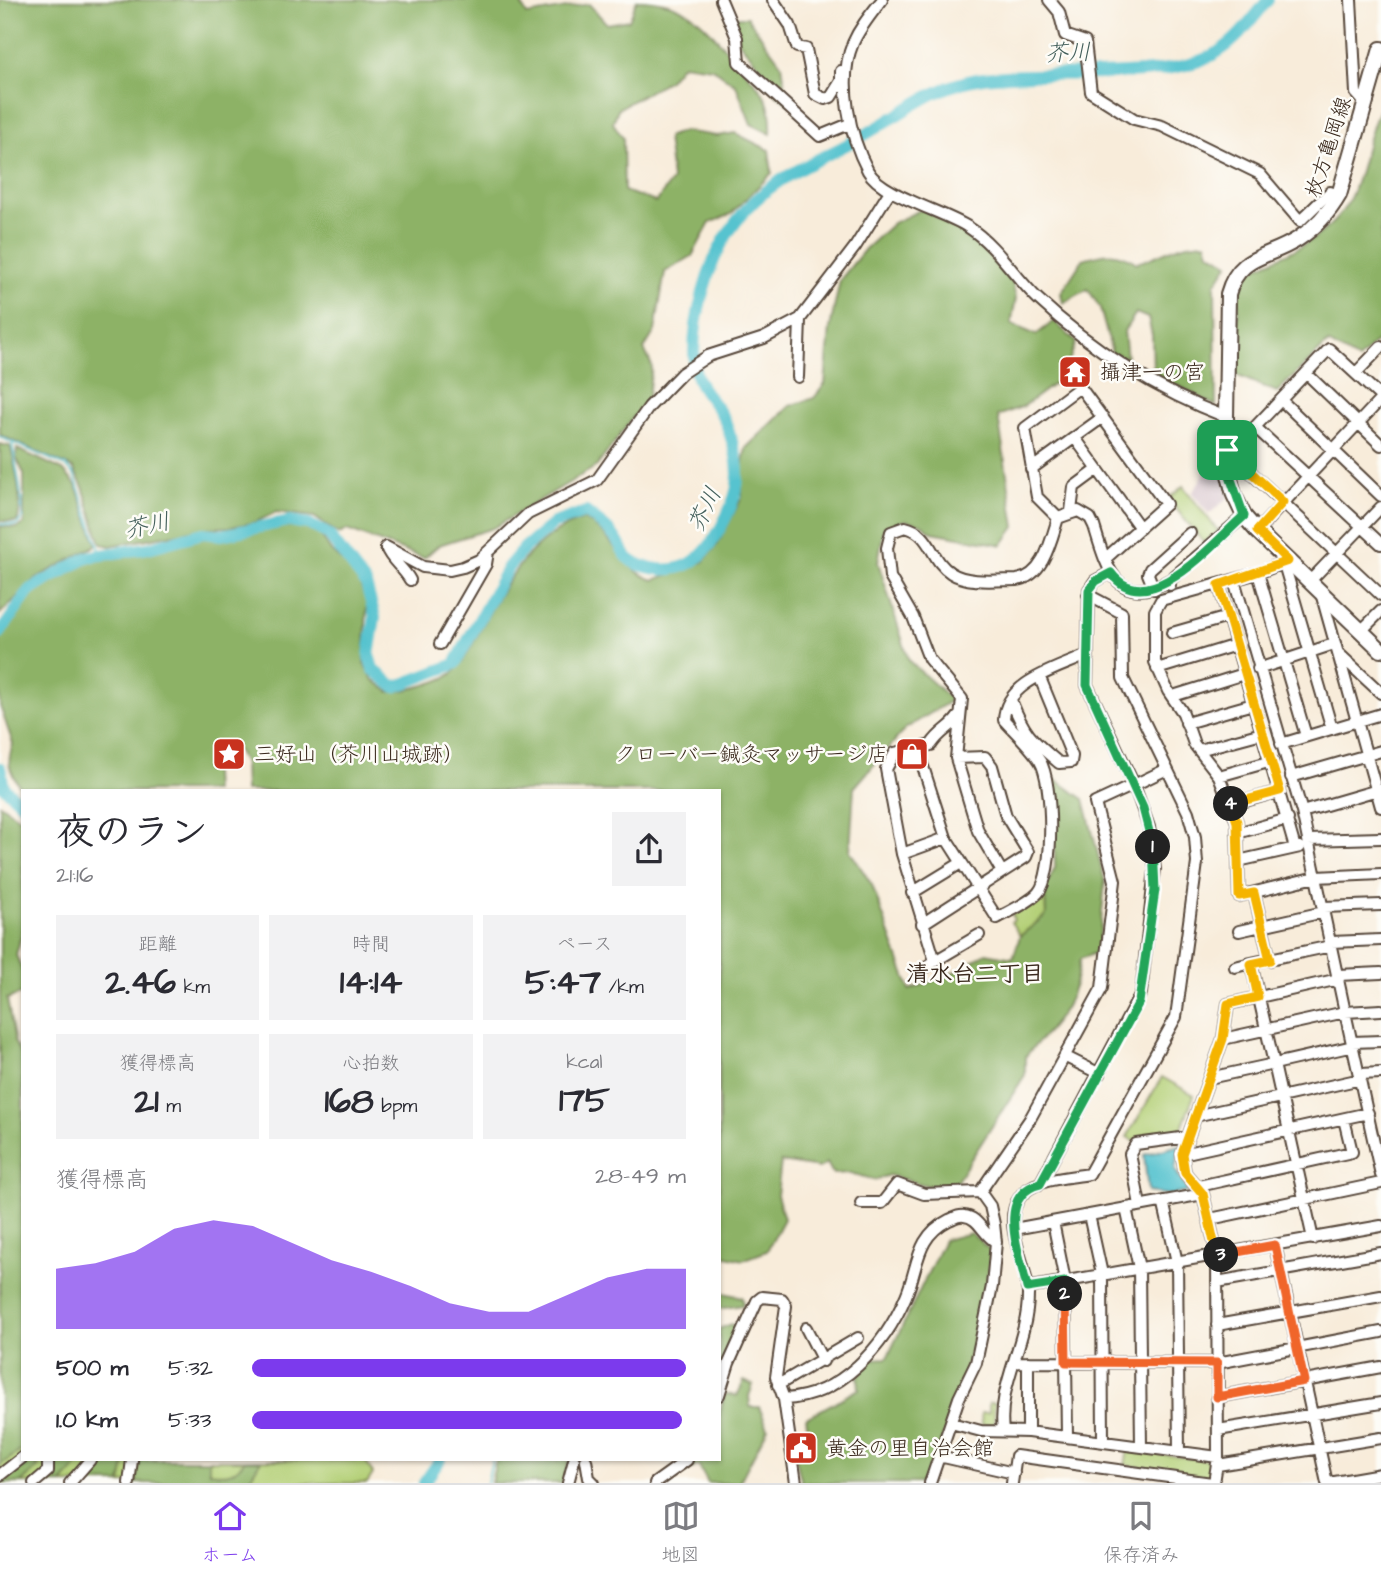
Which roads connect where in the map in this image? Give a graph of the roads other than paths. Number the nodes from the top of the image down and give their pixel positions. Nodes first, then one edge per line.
1 (773, 0) edge
2 (883, 0) edge
3 (1049, 0) edge
4 (1351, 0) edge
5 (726, 2) edge
6 (873, 5) edge
7 (1381, 49) edge
8 (849, 52) junction
9 (1376, 79) edge
10 (1364, 102) junction
11 (849, 125) junction
12 (890, 191) junction
13 (1339, 195) junction
14 (800, 318) junction
15 (1381, 348) edge
16 (1306, 373) junction
17 (1356, 373) junction
18 (798, 377) dead end
19 (1381, 398) edge
20 (1281, 400) junction
21 (1103, 417) junction
22 (1226, 417) junction
23 (1357, 424) junction
24 (1255, 427) junction
25 (1075, 438) junction
26 (1381, 445) edge
27 (1227, 450) junction
28 (1333, 450) junction
29 (1031, 469) junction
30 (1097, 470) junction
31 (1308, 477) junction
32 (1381, 496) edge
33 (1283, 502) junction
34 (1381, 507) edge
35 (1071, 511) junction
36 (1244, 516) junction
37 (1058, 518) junction
38 (1362, 527) junction
39 (1140, 528) junction
40 (1257, 531) junction
41 (1190, 533) dead end
42 (1381, 544) edge
43 (488, 552) junction
44 (1337, 552) junction
45 (1105, 559) junction
46 (1286, 563) junction
47 (1111, 573) junction
48 (1258, 573) junction
49 (410, 580) dead end
50 (1170, 580) junction
51 (1234, 580) junction
52 (1310, 581) junction
53 (1219, 585) junction
54 (1154, 589) junction
55 (1321, 593) junction
56 (1381, 594) edge
57 (1088, 595) junction
58 (1170, 598) junction
59 (1381, 611) edge
60 (1228, 617) junction
61 (1361, 631) junction
62 (1172, 633) dead end
63 (440, 644) dead end
64 (1236, 645) junction
65 (1335, 648) junction
66 (1381, 650) edge
67 (1308, 652) junction
68 (1087, 655) junction
69 (1285, 660) junction
70 (1157, 668) junction
71 (1258, 669) junction
72 (1244, 674) junction
73 (1040, 678) junction
74 (1381, 693) edge
75 (1173, 696) junction
76 (1011, 700) junction
77 (1253, 704) junction
78 (1381, 714) edge
79 (959, 715) junction
80 (1357, 722) junction
81 (1186, 723) junction
82 (1332, 729) junction
83 (1262, 733) junction
84 (1306, 736) junction
85 (1281, 744) junction
86 (917, 748) junction
87 (1199, 750) junction
88 (1381, 751) edge
89 (1366, 755) junction
90 (956, 758) junction
91 (1272, 761) junction
92 (1165, 770) junction
93 (1219, 776) junction
94 (1291, 777) junction
95 (1133, 785) junction
96 (1379, 790) edge
97 (1280, 791) junction
98 (1231, 805) junction
99 (1381, 807) edge
100 (1302, 811) junction
101 (1288, 820) junction
102 (1237, 833) junction
103 (946, 838) junction
104 (1381, 838) edge
105 (1308, 843) junction
106 (1295, 848) junction
107 (902, 854) junction
108 (1238, 861) junction
109 (961, 863) junction
110 (1002, 872) junction
111 (1381, 874) edge
112 (1315, 877) junction
113 (978, 889) junction
114 (912, 893) junction
115 (1254, 893) junction
116 (1381, 905) edge
117 (1323, 909) junction
118 (922, 924) junction
119 (1262, 926) junction
120 (1239, 931) dead end
121 (979, 934) dead end
122 (1381, 940) edge
123 (1331, 944) junction
124 (1270, 960) junction
125 (935, 961) junction
126 (1251, 964) junction
127 (1235, 967) dead end
128 (920, 971) dead end
129 (1381, 973) edge
130 (1339, 977) junction
131 (1258, 997) junction
132 (1381, 1010) edge
133 (1345, 1012) junction
134 (1266, 1030) junction
135 (1223, 1039) junction
136 (1381, 1041) edge
137 (1353, 1044) junction
138 (1066, 1057) junction
139 (1274, 1063) junction
140 (1381, 1073) edge
141 (1100, 1074) junction
142 (1360, 1077) junction
143 (1209, 1078) junction
144 (1281, 1098) junction
145 (1381, 1109) edge
146 (1368, 1111) junction
147 (1195, 1116) junction
148 (1344, 1119) junction
149 (1288, 1131) junction
150 (1188, 1137) junction
151 (1182, 1154) junction
152 (1295, 1165) junction
153 (1381, 1174) edge
154 (1381, 1183) edge
155 (1040, 1184) junction
156 (1201, 1190) junction
157 (980, 1192) junction
158 (1302, 1199) junction
159 (1163, 1201) junction
160 (860, 1203) dead end
161 (1140, 1205) junction
162 (1126, 1208) junction
163 (1089, 1215) junction
164 (1210, 1219) junction
165 (1053, 1222) junction
166 (1381, 1226) edge
167 (1014, 1229) junction
168 (1313, 1239) junction
169 (996, 1242) junction
170 (1275, 1245) junction
171 (1381, 1254) edge
172 (1217, 1255) junction
173 (1177, 1262) junction
174 (1139, 1268) junction
175 (1280, 1271) junction
176 (1102, 1274) junction
177 (1065, 1282) junction
178 (1217, 1282) junction
179 (1027, 1288) junction
180 (1381, 1296) edge
181 (1290, 1313) junction
182 (1217, 1325) junction
183 (806, 1328) dead end
184 (1381, 1332) edge
185 (858, 1338) dead end
186 (1297, 1349) junction
187 (823, 1361) junction
188 (1015, 1362) junction
189 (1028, 1362) junction
190 (1066, 1362) junction
191 (1103, 1363) junction
192 (1140, 1363) junction
193 (1217, 1363) junction
194 (1177, 1364) junction
195 (1381, 1367) edge
196 (1304, 1381) junction
197 (778, 1385) junction
198 (721, 1389) edge
199 (1217, 1397) junction
200 (784, 1399) junction
201 (1381, 1403) edge
202 (1311, 1415) junction
203 (951, 1423) junction
204 (1219, 1430) junction
205 (1003, 1431) junction
206 (1028, 1432) junction
207 (1067, 1436) junction
208 (1381, 1438) edge
209 (1103, 1442) junction
210 (1141, 1447) junction
211 (1320, 1449) junction
212 (1178, 1452) junction
213 (939, 1456) junction
214 (21, 1459) edge
215 (48, 1461) edge
216 (89, 1461) edge
217 (132, 1461) edge
218 (574, 1461) edge
219 (586, 1461) edge
220 (687, 1461) edge
221 (1218, 1461) junction
222 (1381, 1474) edge
223 (0, 1475) edge
224 (1013, 1478) edge
225 (1164, 1480) edge
226 (934, 1482) edge
227 (34, 1483) edge
228 (70, 1483) edge
229 (129, 1483) edge
230 (568, 1483) edge
231 (594, 1483) edge
232 (655, 1483) edge
233 (796, 1483) edge
234 (1213, 1483) edge
235 (1328, 1483) edge

1 - 8 street
2 - 6 street
3 - 13 street
4 - 10 street
5 - 11 street
6 - 8 street
7 - 9 main road, 枚方亀岡線
8 - 11 street
9 - 10 main road, 枚方亀岡線
10 - 13 main road, 枚方亀岡線
11 - 12 street
12 - 14 street
12 - 22 street
13 - 22 main road, 枚方亀岡線
14 - 18 street
14 - 43 street
15 - 17 street
16 - 17 street
16 - 20 street
16 - 23 street
17 - 19 street
19 - 23 street
20 - 24 street
20 - 28 street
21 - 25 street
21 - 29 street
21 - 39 street
22 - 27 main road, 枚方亀岡線
23 - 26 street
23 - 28 street
24 - 27 street
24 - 31 street
25 - 29 street
25 - 30 street
27 - 33 street
27 - 36 main road, 枚方亀岡線
28 - 31 street
28 - 32 street
29 - 37 street
30 - 35 street
30 - 39 street
31 - 33 street
31 - 38 street
33 - 40 street
33 - 44 street
34 - 38 street
35 - 37 street
35 - 45 street
36 - 40 main road, 枚方亀岡線
36 - 50 street
37 - 79 street
38 - 42 street
38 - 44 street
39 - 45 street
40 - 46 main road, 枚方亀岡線
41 - 54 street
43 - 49 street
43 - 63 street
44 - 52 street
44 - 56 street
45 - 47 street
46 - 48 street
46 - 52 main road, 枚方亀岡線
46 - 67 street
47 - 54 street
47 - 57 street
48 - 51 street
48 - 69 street
50 - 54 street
50 - 58 street
51 - 53 street
51 - 71 street
52 - 55 main road, 枚方亀岡線
53 - 58 street
53 - 60 street
55 - 61 main road, 枚方亀岡線
55 - 65 street
57 - 68 street
57 - 92 street
58 - 70 street
59 - 61 street
60 - 62 street
60 - 64 street
61 - 66 main road, 枚方亀岡線
64 - 70 street
64 - 72 street
65 - 67 street
65 - 74 street
65 - 80 street
67 - 69 street
67 - 82 street
68 - 73 street
68 - 95 street
69 - 71 street
69 - 84 street
70 - 75 street
71 - 85 street
72 - 75 street
72 - 77 street
73 - 76 street
73 - 76 street
75 - 81 street
76 - 113 street
77 - 81 street
77 - 83 street
78 - 80 street
79 - 86 street
79 - 90 street
80 - 82 street
80 - 89 street
81 - 87 street
82 - 84 street
83 - 87 street
83 - 91 street
84 - 85 street
85 - 94 street
86 - 103 street
86 - 107 street
87 - 93 street
88 - 89 street
89 - 94 street
89 - 96 street
90 - 110 street
90 - 110 street
91 - 93 street
91 - 97 street
92 - 95 street
92 - 155 street
93 - 98 street
94 - 100 street
95 - 138 street
95 - 141 street
96 - 99 street
96 - 100 street
97 - 98 street
97 - 101 street
98 - 102 street
100 - 105 street
101 - 102 street
101 - 106 street
102 - 108 street
103 - 107 street
103 - 109 street
104 - 105 street
105 - 106 street
105 - 112 street
106 - 108 street
107 - 114 street
108 - 115 street
109 - 113 street
109 - 114 street
110 - 113 street
111 - 112 street
112 - 115 street
112 - 117 street
113 - 118 street
114 - 118 street
115 - 119 street
116 - 117 street
117 - 119 street
117 - 123 street
118 - 125 street
119 - 120 street
119 - 124 street
121 - 125 street
122 - 123 street
123 - 124 street
123 - 130 street
124 - 126 street
125 - 128 street
126 - 127 street
126 - 131 street
129 - 130 street
130 - 131 street
130 - 133 street
131 - 134 street
131 - 135 street
132 - 133 street
133 - 134 street
133 - 137 street
134 - 135 street
134 - 139 street
135 - 143 street
136 - 137 street
137 - 139 street
137 - 142 street
138 - 141 street
138 - 157 street
139 - 143 street
139 - 144 street
140 - 142 street
141 - 155 street
142 - 144 street
142 - 146 street
143 - 147 street
144 - 147 street
144 - 149 street
145 - 146 street
146 - 148 street
146 - 153 street
147 - 150 street
148 - 149 street
148 - 152 street
149 - 151 street
149 - 152 street
150 - 151 street
150 - 161 street
151 - 156 street
152 - 156 street
152 - 158 street
154 - 158 street
155 - 167 street
156 - 159 street
156 - 164 street
157 - 160 street
157 - 169 street
158 - 164 street
158 - 168 street
159 - 161 street
159 - 173 street
161 - 162 street
162 - 163 street
162 - 174 street
163 - 165 street
163 - 176 street
164 - 172 street
165 - 167 street
165 - 177 street
166 - 168 street
167 - 179 street
168 - 170 street
169 - 200 street
169 - 203 street
170 - 172 street
170 - 175 street
171 - 175 street
172 - 173 street
172 - 178 street
173 - 174 street
173 - 194 street
174 - 176 street
174 - 192 street
175 - 178 street
175 - 181 street
176 - 177 street
176 - 191 street
177 - 179 street
177 - 190 street
178 - 182 street
179 - 188 street
180 - 181 street
181 - 182 street
181 - 186 street
182 - 193 street
183 - 187 street
184 - 186 street
185 - 187 street
186 - 193 street
186 - 196 street
187 - 197 street
188 - 189 street
188 - 205 street
189 - 190 street
189 - 206 street
190 - 191 street
190 - 207 street
191 - 192 street
191 - 209 street
192 - 194 street
192 - 210 street
193 - 194 street
193 - 199 street
194 - 212 street
195 - 196 street
196 - 199 street
196 - 202 street
197 - 198 street
197 - 200 street
199 - 204 street
200 - 233 street
201 - 202 street
202 - 204 street
202 - 211 street
203 - 205 street
203 - 213 street
204 - 221 street
205 - 206 street
206 - 207 street
207 - 209 street
208 - 211 street
209 - 210 street
210 - 212 street
211 - 221 street
211 - 235 street
212 - 221 street
213 - 224 street
213 - 226 street
214 - 223 street
215 - 227 street
216 - 228 street
217 - 229 street
218 - 230 street
219 - 231 street
220 - 232 street
221 - 234 street
222 - 235 street
224 - 225 street
225 - 234 street

